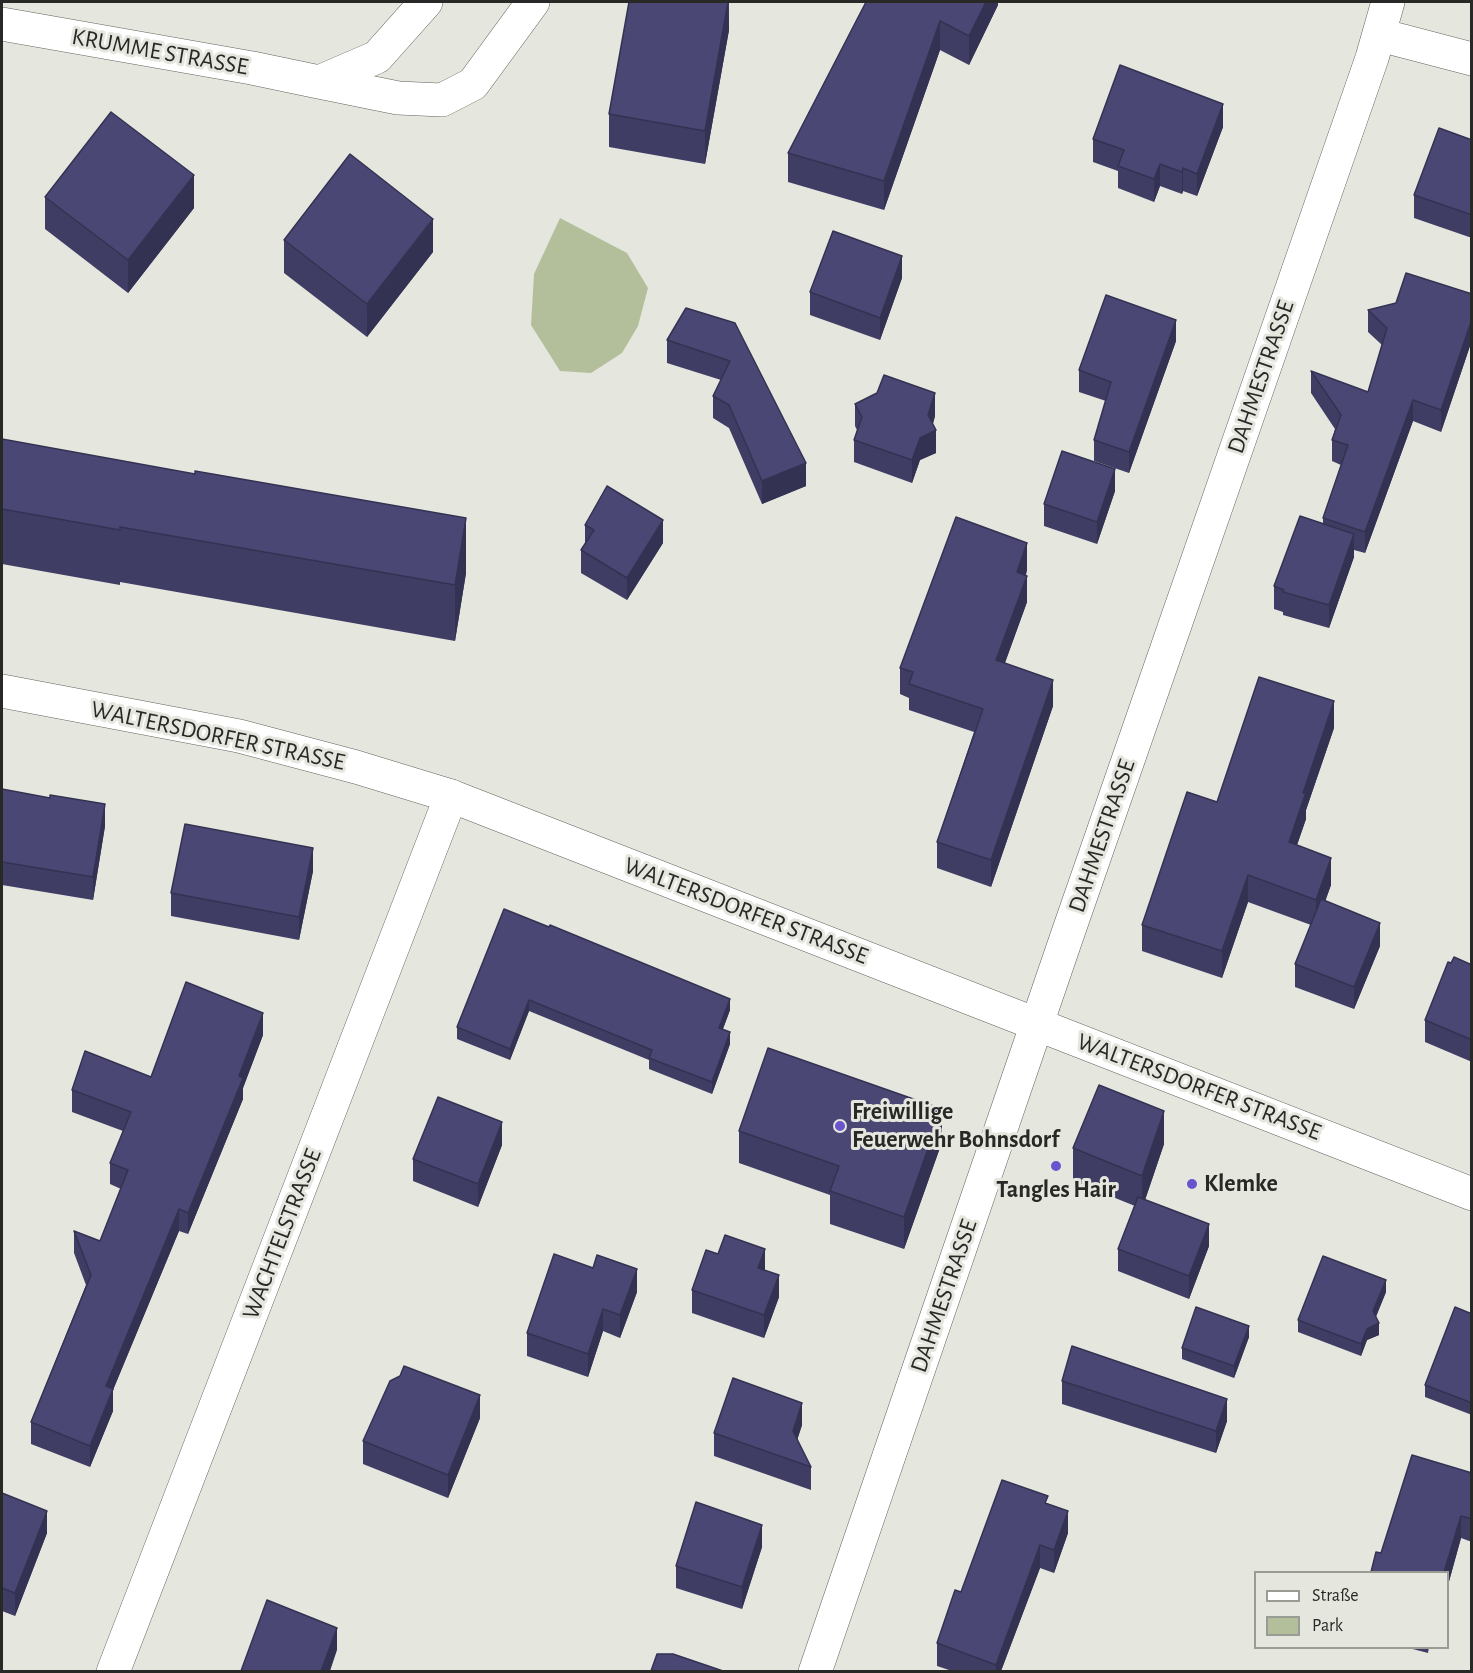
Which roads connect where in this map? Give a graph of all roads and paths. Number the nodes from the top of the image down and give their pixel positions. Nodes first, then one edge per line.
1 (426, 2) edge
2 (533, 2) edge
3 (1389, 2) edge
4 (2, 24) edge
5 (1380, 35) junction
6 (1472, 59) edge
7 (319, 82) junction
8 (2, 691) edge
9 (451, 796) junction
10 (1037, 1024) junction
11 (1472, 1194) edge
12 (112, 1671) edge
13 (815, 1671) edge

1 - 7 street
2 - 7 street, KRUMME STRASSE
3 - 5 street, DAHMESTRASSE
4 - 7 street, KRUMME STRASSE
5 - 6 street
5 - 10 street, DAHMESTRASSE
8 - 9 street, WALTERSDORFER STRASSE
9 - 10 street, WALTERSDORFER STRASSE
9 - 12 street, WACHTELSTRASSE
10 - 11 street, WALTERSDORFER STRASSE
10 - 13 street, DAHMESTRASSE

